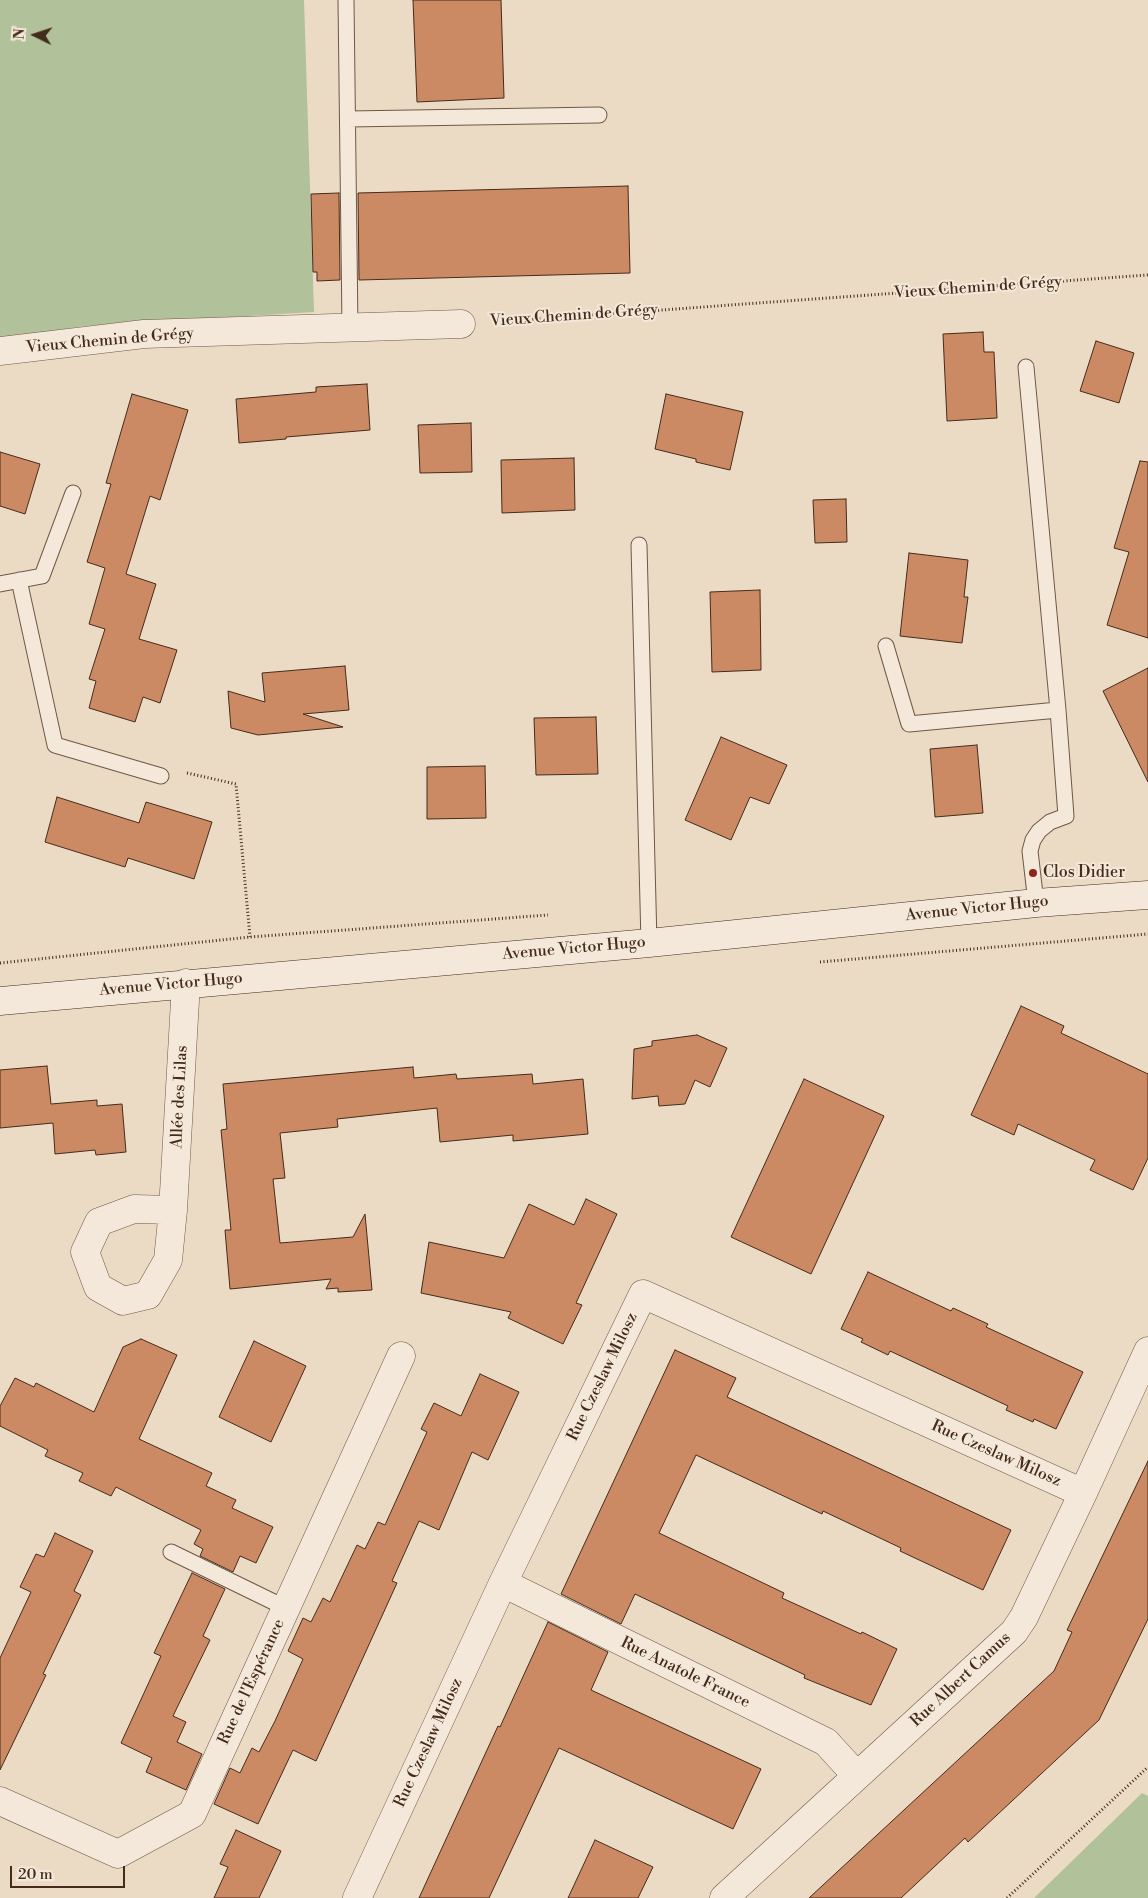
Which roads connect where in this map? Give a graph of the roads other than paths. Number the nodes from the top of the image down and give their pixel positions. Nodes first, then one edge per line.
1 (346, 0) edge
2 (599, 115) dead end
3 (348, 119) junction
4 (461, 324) road end
5 (350, 328) junction
6 (0, 351) edge
7 (1026, 366) dead end
8 (73, 493) dead end
9 (639, 545) dead end
10 (19, 580) junction
11 (0, 584) edge
12 (886, 646) dead end
13 (1058, 710) junction
14 (161, 776) road end
15 (1148, 895) edge
16 (1036, 903) junction
17 (649, 943) junction
18 (186, 983) junction
19 (0, 1001) edge
20 (173, 1210) dead end
21 (1148, 1351) edge
22 (401, 1356) dead end
23 (1083, 1493) junction
24 (171, 1552) dead end
25 (503, 1583) junction
26 (286, 1608) junction
27 (857, 1776) junction
28 (0, 1802) edge
29 (357, 1898) edge
30 (724, 1898) edge

1 - 3 lane
2 - 3 lane
3 - 5 lane
4 - 5 street, Vieux Chemin de Grégy
5 - 6 street, Vieux Chemin de Grégy
7 - 13 lane
8 - 10 lane
9 - 17 lane
10 - 11 lane
10 - 14 lane
12 - 13 lane
13 - 16 lane
15 - 16 street, Avenue Victor Hugo
16 - 17 street, Avenue Victor Hugo
17 - 18 street, Avenue Victor Hugo
18 - 19 street, Avenue Victor Hugo
18 - 20 street, Allée des Lilas
21 - 23 street, Rue Albert Camus
22 - 26 street, Rue de l'Espérance
23 - 25 street, Rue Czeslaw Milosz
23 - 27 street, Rue Albert Camus
24 - 26 lane
25 - 27 street, Rue Anatole France
25 - 29 street, Rue Czeslaw Milosz
26 - 28 street, Rue de l'Espérance
27 - 30 street, Rue Albert Camus

